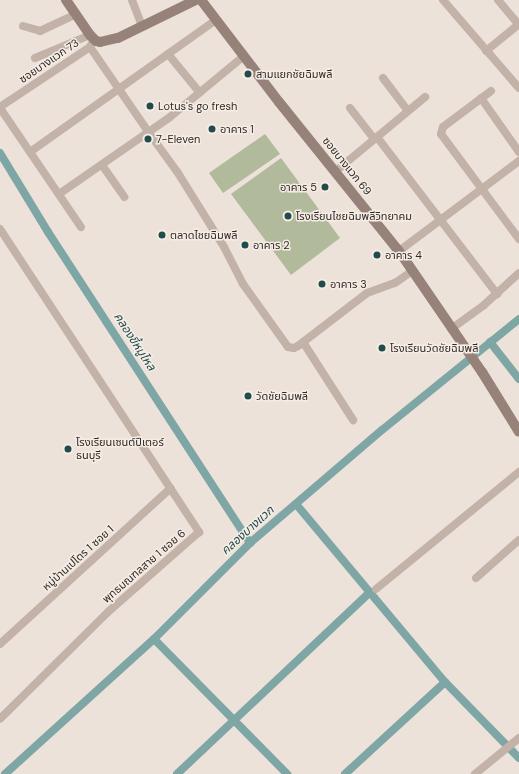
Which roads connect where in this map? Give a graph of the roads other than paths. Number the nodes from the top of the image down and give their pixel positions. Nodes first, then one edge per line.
1 (66, 0) edge
2 (132, 0) edge
3 (196, 0) edge
4 (201, 0) edge
5 (443, 0) edge
6 (498, 0) edge
7 (183, 3) edge
8 (76, 14) junction
9 (216, 20) junction
10 (519, 25) edge
11 (23, 26) dead end
12 (142, 26) junction
13 (91, 40) junction
14 (486, 51) junction
15 (168, 54) junction
16 (244, 56) junction
17 (35, 58) dead end
18 (383, 78) dead end
19 (519, 88) edge
20 (119, 89) junction
21 (491, 91) dead end
22 (200, 92) junction
23 (425, 97) dead end
24 (481, 98) junction
25 (0, 108) edge
26 (350, 108) dead end
27 (408, 111) junction
28 (149, 132) junction
29 (376, 138) junction
30 (30, 152) junction
31 (519, 152) edge
32 (519, 161) edge
33 (102, 165) junction
34 (336, 171) junction
35 (482, 189) junction
36 (59, 194) junction
37 (124, 197) dead end
38 (442, 220) junction
39 (81, 227) dead end
40 (0, 229) edge
41 (519, 239) edge
42 (399, 251) junction
43 (412, 271) junction
44 (519, 273) edge
45 (497, 294) junction
46 (452, 328) junction
47 (303, 342) junction
48 (353, 420) dead end
49 (519, 432) edge
50 (519, 472) edge
51 (171, 488) junction
52 (519, 540) edge
53 (476, 578) dead end
54 (376, 589) dead end
55 (0, 644) edge
56 (0, 719) edge
57 (519, 738) edge
58 (475, 774) edge

1 - 8 street
2 - 12 street
3 - 7 street
4 - 9 street, ซอยบางแวก 69
5 - 14 street
6 - 10 street
7 - 12 street
8 - 11 street
8 - 13 street
9 - 15 street
9 - 16 street, ซอยบางแวก 69
10 - 14 street
12 - 13 street
13 - 17 street
13 - 20 street
13 - 25 street, ซอยบางแวก 73
14 - 19 street
15 - 20 street
15 - 22 street
16 - 22 street
16 - 34 street, ซอยบางแวก 69
18 - 27 street
20 - 28 street
20 - 30 street
21 - 24 street
22 - 28 street
23 - 27 street
24 - 31 street
24 - 35 street
25 - 30 street
26 - 29 street
27 - 29 street
28 - 33 street
28 - 47 street
29 - 34 street
29 - 38 street
30 - 36 street
32 - 35 street
33 - 36 street
33 - 37 street
34 - 42 street, ซอยบางแวก 69
35 - 38 street
35 - 41 street
36 - 39 street
38 - 42 street
38 - 45 street
40 - 51 street, พุทธมณฑลสาย 1 ซอย 6
42 - 43 street, ซอยบางแวก 69
43 - 46 street, ซอยบางแวก 69
43 - 47 street
44 - 45 street
45 - 46 street
46 - 49 street, ซอยบางแวก 69
47 - 48 street
50 - 54 street
51 - 55 street, หมู่บ้านเปโตร 1 ซอย 1
51 - 56 street, พุทธมณฑลสาย 1 ซอย 6
52 - 53 street
57 - 58 street

